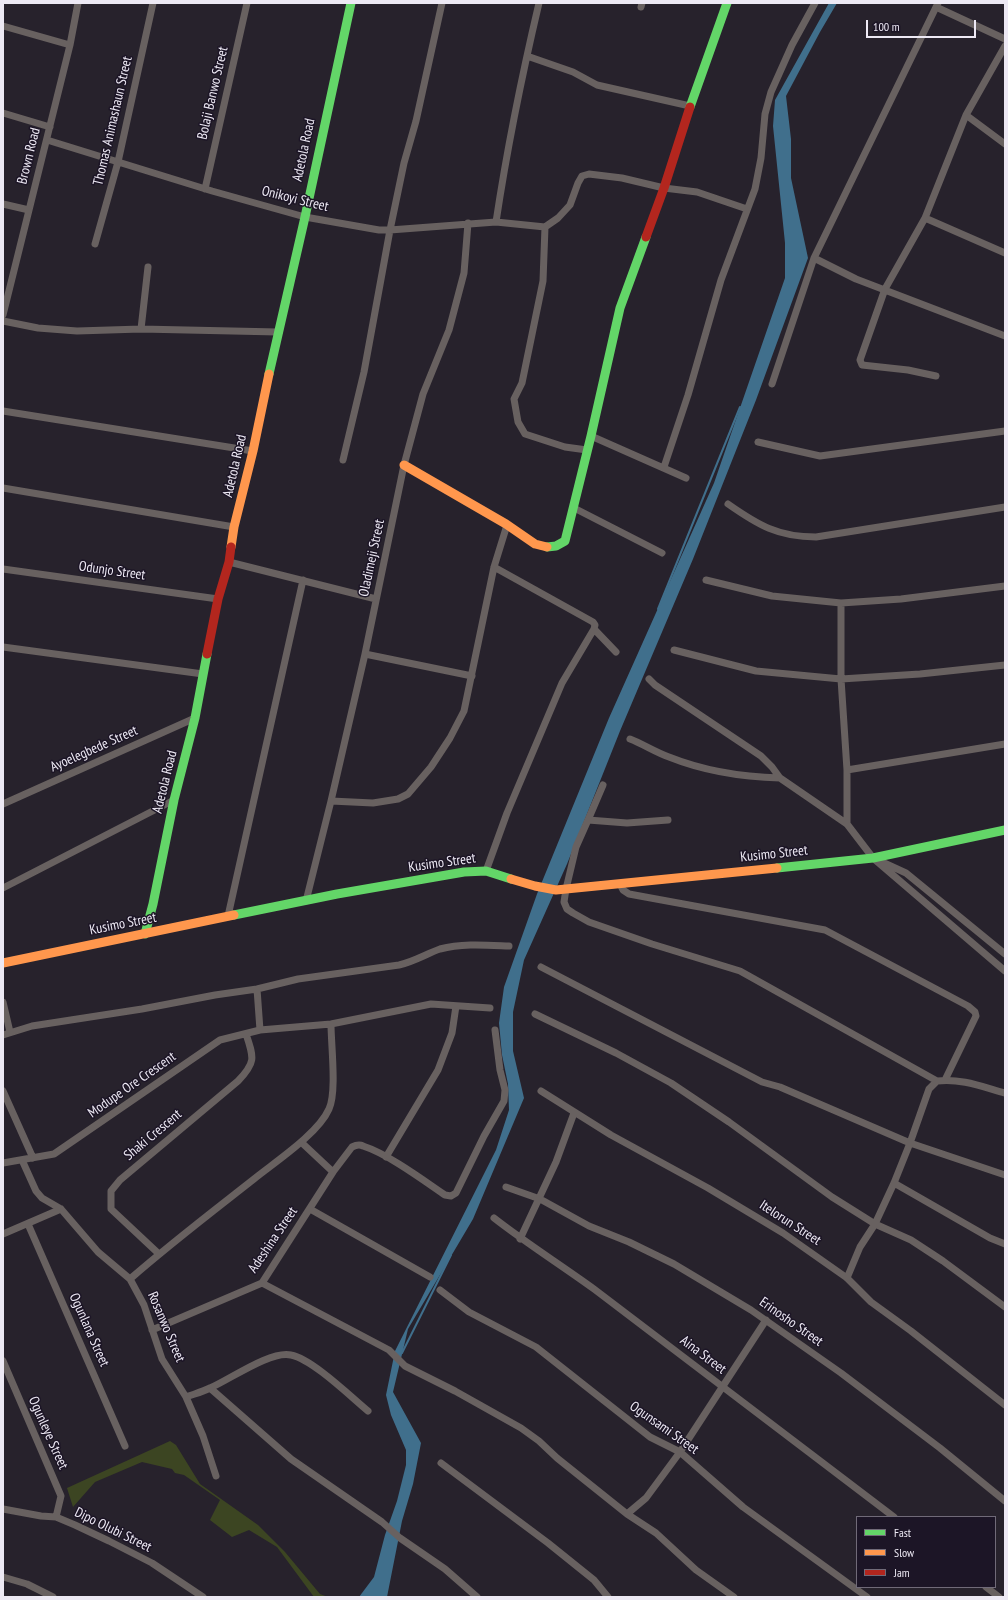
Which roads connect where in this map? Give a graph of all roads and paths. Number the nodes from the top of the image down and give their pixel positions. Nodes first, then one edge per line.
1 (78, 3) edge
2 (153, 3) edge
3 (247, 3) edge
4 (351, 3) edge
5 (442, 3) edge
6 (539, 3) edge
7 (727, 3) edge
8 (815, 3) edge
9 (937, 5) edge
10 (3, 26) edge
11 (1005, 39) edge
12 (70, 45) junction
13 (1005, 46) edge
14 (527, 56) junction
15 (690, 106) junction
16 (3, 113) edge
17 (966, 115) junction
18 (50, 127) junction
19 (47, 140) junction
20 (1005, 144) edge
21 (118, 162) junction
22 (664, 188) junction
23 (205, 189) junction
24 (3, 204) edge
25 (29, 210) junction
26 (747, 210) junction
27 (305, 217) junction
28 (925, 218) junction
29 (496, 222) junction
30 (468, 223) junction
31 (545, 227) junction
32 (390, 230) junction
33 (94, 244) dead end
34 (1005, 253) edge
35 (814, 258) junction
36 (148, 267) dead end
37 (885, 289) junction
38 (3, 315) edge
39 (3, 321) edge
40 (141, 329) junction
41 (278, 332) junction
42 (1005, 336) edge
43 (936, 376) dead end
44 (772, 384) dead end
45 (3, 411) edge
46 (1005, 431) edge
47 (591, 436) junction
48 (758, 442) dead end
49 (587, 450) junction
50 (253, 451) junction
51 (343, 460) dead end
52 (404, 465) junction
53 (664, 467) junction
54 (686, 478) dead end
55 (3, 488) edge
56 (728, 504) dead end
57 (1005, 507) edge
58 (574, 508) junction
59 (508, 525) junction
60 (234, 528) junction
61 (662, 553) dead end
62 (229, 562) junction
63 (494, 567) junction
64 (3, 569) edge
65 (303, 580) junction
66 (706, 580) dead end
67 (1005, 586) edge
68 (218, 599) junction
69 (376, 599) junction
70 (841, 603) junction
71 (594, 629) junction
72 (3, 647) edge
73 (674, 650) dead end
74 (616, 652) dead end
75 (365, 654) junction
76 (1005, 665) edge
77 (202, 674) junction
78 (472, 676) junction
79 (649, 679) dead end
80 (841, 679) junction
81 (195, 718) junction
82 (630, 739) dead end
83 (1005, 744) edge
84 (847, 770) junction
85 (780, 778) junction
86 (603, 785) dead end
87 (174, 800) junction
88 (331, 801) junction
89 (3, 804) edge
90 (588, 820) junction
91 (668, 820) dead end
92 (847, 824) junction
93 (1005, 830) edge
94 (873, 858) junction
95 (486, 871) junction
96 (620, 884) junction
97 (3, 888) edge
98 (566, 889) junction
99 (306, 901) junction
100 (228, 916) junction
101 (145, 934) junction
102 (509, 946) dead end
103 (1005, 954) edge
104 (3, 963) edge
105 (542, 967) dead end
106 (1005, 971) edge
107 (257, 989) junction
108 (3, 1002) edge
109 (456, 1006) junction
110 (490, 1008) dead end
111 (535, 1014) dead end
112 (331, 1024) junction
113 (260, 1030) junction
114 (495, 1030) dead end
115 (6, 1033) edge
116 (246, 1034) junction
117 (945, 1080) junction
118 (937, 1081) junction
119 (3, 1090) edge
120 (541, 1091) dead end
121 (1005, 1093) edge
122 (574, 1113) junction
123 (302, 1142) junction
124 (910, 1143) junction
125 (386, 1157) junction
126 (33, 1158) junction
127 (22, 1160) junction
128 (3, 1163) edge
129 (333, 1172) junction
130 (1005, 1175) edge
131 (894, 1183) junction
132 (506, 1187) dead end
133 (540, 1199) junction
134 (61, 1209) junction
135 (310, 1209) junction
136 (494, 1218) dead end
137 (28, 1224) junction
138 (875, 1224) junction
139 (3, 1234) edge
140 (520, 1238) junction
141 (1005, 1244) edge
142 (159, 1254) junction
143 (430, 1277) dead end
144 (847, 1278) junction
145 (130, 1279) junction
146 (262, 1283) junction
147 (440, 1290) dead end
148 (1005, 1307) edge
149 (766, 1320) junction
150 (152, 1330) junction
151 (3, 1361) edge
152 (724, 1386) junction
153 (210, 1388) junction
154 (186, 1397) junction
155 (1005, 1405) edge
156 (368, 1411) dead end
157 (125, 1446) dead end
158 (680, 1452) junction
159 (441, 1463) dead end
160 (216, 1476) dead end
161 (1005, 1501) edge
162 (3, 1508) edge
163 (627, 1514) junction
164 (893, 1516) edge
165 (56, 1517) junction
166 (3, 1577) edge
167 (987, 1588) edge
168 (53, 1597) edge
169 (203, 1597) edge
170 (477, 1597) edge
171 (608, 1597) edge
172 (734, 1597) edge
173 (867, 1597) edge
174 (999, 1597) edge

1 - 12 street, Brown Road
2 - 21 street, Thomas Animashaun Street
3 - 23 street, Bolaji Banwo Street
4 - 27 street, Adetola Road
5 - 32 street
6 - 14 street
7 - 15 street
8 - 26 street
9 - 11 street
9 - 35 street
10 - 12 street
12 - 18 street, Brown Road
13 - 17 street
14 - 15 street
14 - 29 street
15 - 22 street
16 - 18 street
17 - 20 street
17 - 28 street
18 - 19 street, Brown Road
19 - 21 street, Onikoyi Street
19 - 25 street, Brown Road
21 - 23 street, Onikoyi Street
21 - 33 street, Thomas Animashaun Street
22 - 26 street
22 - 31 street
22 - 47 street
23 - 27 street, Onikoyi Street
24 - 25 street
25 - 38 street, Brown Road
26 - 53 street
27 - 32 street, Onikoyi Street
27 - 41 street, Adetola Road
28 - 34 street
28 - 37 street
29 - 30 street, Onikoyi Street
29 - 31 street, Onikoyi Street
30 - 32 street, Onikoyi Street
30 - 52 street, Oladimeji Street
31 - 49 street
32 - 51 street
35 - 37 street
35 - 44 street
36 - 40 street
37 - 42 street
37 - 43 street
39 - 40 street
40 - 41 street
41 - 50 street, Adetola Road
45 - 50 street
46 - 48 street
47 - 49 street
47 - 53 street
49 - 58 street
50 - 60 street, Adetola Road
52 - 59 street
52 - 69 street, Oladimeji Street
53 - 54 street
55 - 60 street
56 - 57 street
58 - 59 street
58 - 61 street
59 - 63 street
60 - 62 street, Adetola Road
62 - 65 street
62 - 68 street, Adetola Road
63 - 71 street
63 - 78 street
64 - 68 street, Odunjo Street
65 - 69 street
65 - 100 street
66 - 70 street
67 - 70 street
68 - 77 street, Adetola Road
69 - 75 street, Oladimeji Street
70 - 80 street
71 - 74 street
71 - 95 street
72 - 77 street
73 - 80 street
75 - 78 street
75 - 88 street, Oladimeji Street
76 - 80 street
77 - 81 street, Adetola Road
78 - 88 street
79 - 85 street
80 - 84 street
81 - 87 street, Adetola Road
81 - 89 street, Ayoelegbede Street
82 - 85 street
83 - 84 street
84 - 92 street
85 - 92 street
86 - 90 street
87 - 97 street
87 - 101 street, Adetola Road
88 - 99 street, Oladimeji Street
90 - 91 street
90 - 98 street
92 - 94 street
93 - 94 street, Kusimo Street
94 - 96 street, Kusimo Street
94 - 103 street
94 - 106 street
95 - 98 street, Kusimo Street
95 - 99 street, Kusimo Street
96 - 98 street, Kusimo Street
96 - 117 street
98 - 118 street
99 - 100 street, Kusimo Street
100 - 101 street, Kusimo Street
101 - 104 street, Kusimo Street
102 - 107 street
105 - 124 street
107 - 113 street
107 - 115 street
108 - 115 street
109 - 110 street, Modupe Ore Crescent
109 - 112 street, Modupe Ore Crescent
109 - 125 street
111 - 138 street
112 - 113 street, Modupe Ore Crescent
112 - 123 street
113 - 116 street, Modupe Ore Crescent
114 - 125 street
116 - 126 street, Modupe Ore Crescent
116 - 142 street, Shaki Crescent
117 - 118 street
117 - 121 street
118 - 124 street
119 - 126 street
120 - 122 street, Itelorun Street
122 - 133 street
122 - 144 street, Itelorun Street
123 - 129 street
123 - 142 street
124 - 130 street
124 - 131 street
125 - 129 street, Adeshina Street
126 - 127 street, Modupe Ore Crescent
127 - 128 street, Modupe Ore Crescent
127 - 134 street, Rosanwo Street
129 - 135 street, Adeshina Street
131 - 138 street
131 - 141 street
132 - 133 street, Erinosho Street
133 - 140 street
133 - 149 street, Erinosho Street
134 - 137 street
134 - 145 street, Rosanwo Street
135 - 143 street
135 - 146 street, Adeshina Street
136 - 140 street, Aina Street
137 - 139 street
137 - 157 street, Ogunlana Street
138 - 144 street
138 - 148 street
140 - 152 street, Aina Street
142 - 145 street
144 - 155 street, Itelorun Street
145 - 150 street, Rosanwo Street
146 - 150 street, Adeshina Street
146 - 163 street
147 - 158 street, Ogunsami Street
149 - 152 street
149 - 161 street, Erinosho Street
150 - 154 street, Rosanwo Street
151 - 165 street, Ogunleye Street
152 - 158 street
152 - 164 street, Aina Street
153 - 154 street
153 - 156 street
153 - 170 street
154 - 160 street, Rosanwo Street
158 - 163 street
158 - 173 street, Ogunsami Street
159 - 171 street
162 - 165 street, Dipo Olubi Street
163 - 172 street
165 - 169 street, Dipo Olubi Street
166 - 168 street
167 - 174 street

